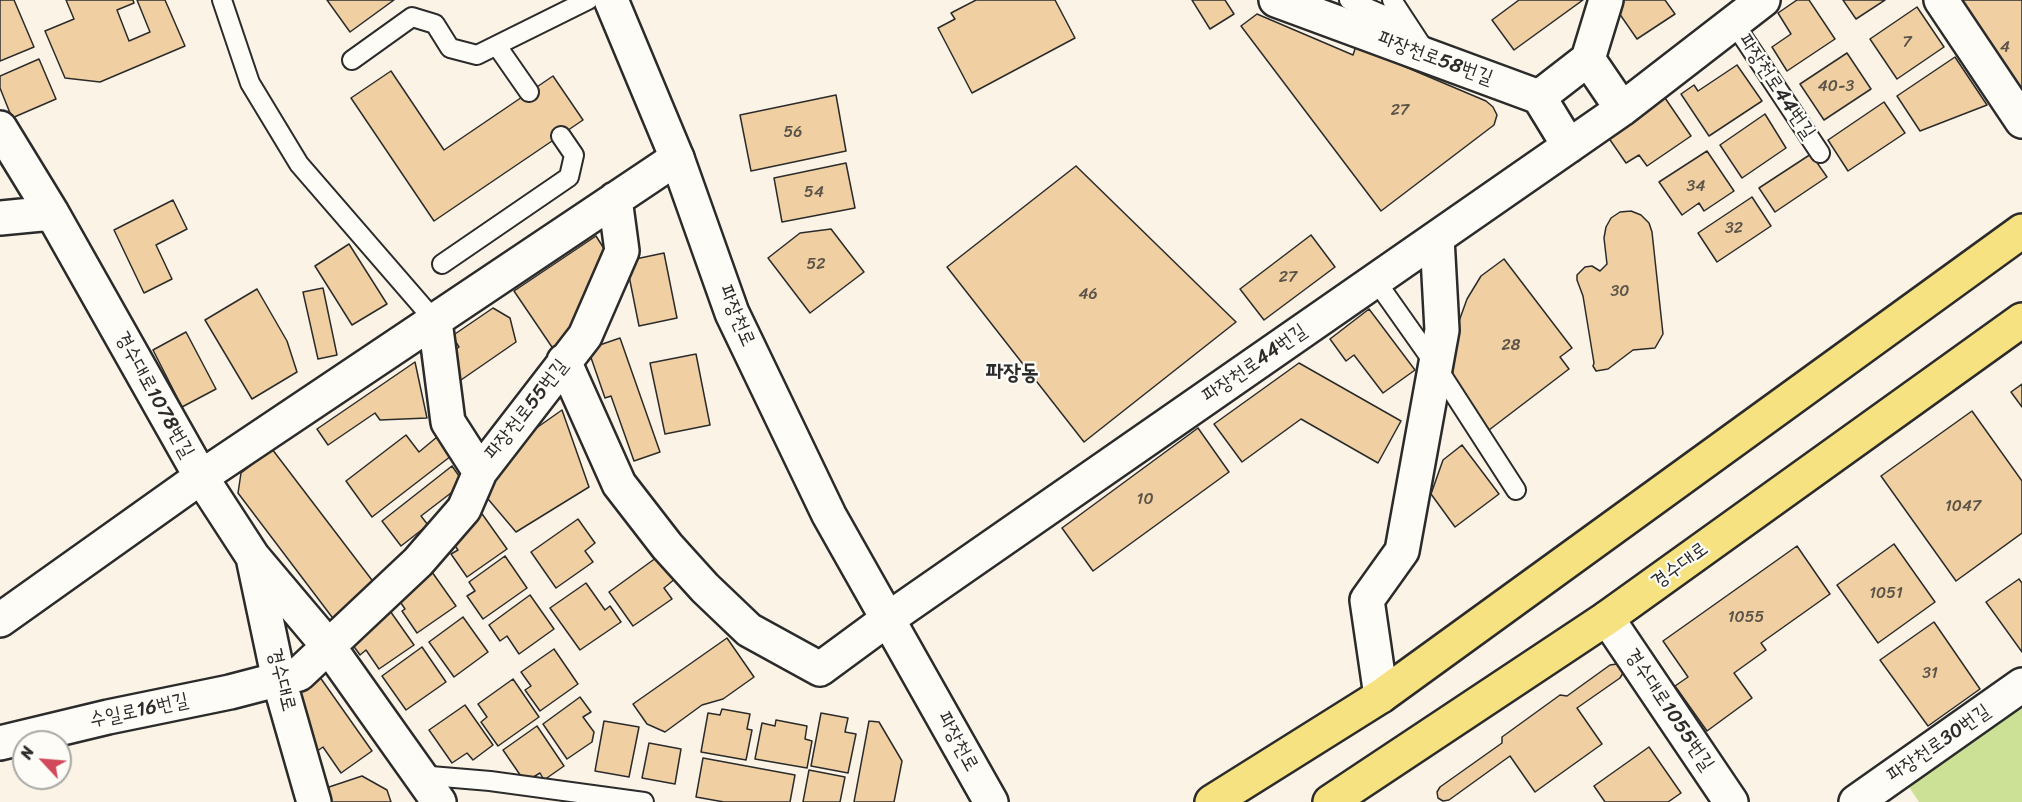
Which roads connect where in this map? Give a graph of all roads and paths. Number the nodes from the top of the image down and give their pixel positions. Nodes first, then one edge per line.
1 (222, 0) edge
2 (588, 0) edge
3 (611, 0) edge
4 (1276, 0) edge
5 (1349, 0) edge
6 (1392, 0) edge
7 (1606, 0) edge
8 (1763, 0) edge
9 (1941, 0) edge
10 (1733, 22) junction
11 (1409, 26) junction
12 (497, 46) junction
13 (1429, 56) junction
14 (1588, 59) junction
15 (352, 60) dead end
16 (530, 92) dead end
17 (1539, 97) junction
18 (1622, 110) junction
19 (2022, 121) edge
20 (0, 128) edge
21 (561, 136) dead end
22 (1569, 146) junction
23 (1820, 153) dead end
24 (677, 158) junction
25 (615, 199) junction
26 (52, 213) junction
27 (0, 218) edge
28 (2022, 231) edge
29 (1437, 238) junction
30 (442, 264) dead end
31 (1376, 281) junction
32 (2022, 320) edge
33 (435, 321) junction
34 (564, 361) junction
35 (1436, 366) junction
36 (480, 472) junction
37 (201, 477) junction
38 (1516, 490) dead end
39 (253, 557) junction
40 (1607, 618) junction
41 (888, 619) junction
42 (0, 620) edge
43 (329, 647) junction
44 (279, 680) junction
45 (2022, 685) edge
46 (1381, 696) junction
47 (0, 742) edge
48 (419, 775) junction
49 (314, 802) edge
50 (439, 802) edge
51 (644, 802) edge
52 (991, 802) edge
53 (1212, 802) edge
54 (1330, 802) edge
55 (1731, 802) edge
56 (1856, 802) edge

1 - 33 lane
2 - 12 lane
3 - 24 street, 파장천로
4 - 13 street, 파장천로58번길
5 - 11 lane
6 - 11 lane
7 - 14 street
8 - 10 street, 파장천로44번길
9 - 19 street
10 - 18 street, 파장천로44번길
10 - 23 lane, 파장천로44번길
11 - 13 lane
12 - 15 lane
12 - 16 lane
13 - 17 street, 파장천로58번길
14 - 17 street
14 - 18 street
17 - 22 street
18 - 22 street, 파장천로44번길
20 - 26 street, 경수대로1078번길
21 - 30 lane
22 - 29 street, 파장천로44번길
24 - 25 street
24 - 41 street, 파장천로
25 - 33 street
25 - 34 street, 파장천로55번길
26 - 27 street
26 - 37 street, 경수대로1078번길
28 - 46 main road
29 - 31 street, 파장천로44번길
29 - 35 street
31 - 35 lane
31 - 41 street, 파장천로44번길
32 - 40 main road, 경수대로
33 - 36 street, 파장천로55번길
33 - 37 street
34 - 36 street, 파장천로55번길
34 - 41 street
35 - 38 lane
35 - 46 street
36 - 43 street
37 - 39 street, 경수대로1078번길
37 - 42 street
39 - 43 street, 경수대로1078번길
39 - 44 street, 경수대로
40 - 54 main road, 경수대로
40 - 55 street, 경수대로1055번길
41 - 52 street, 파장천로
43 - 44 street, 수일로16번길
43 - 48 street, 경수대로1078번길
44 - 47 street, 수일로16번길
44 - 49 street, 경수대로
45 - 56 street, 파장천로30번길
46 - 53 main road
48 - 50 street, 경수대로1078번길
48 - 51 lane

